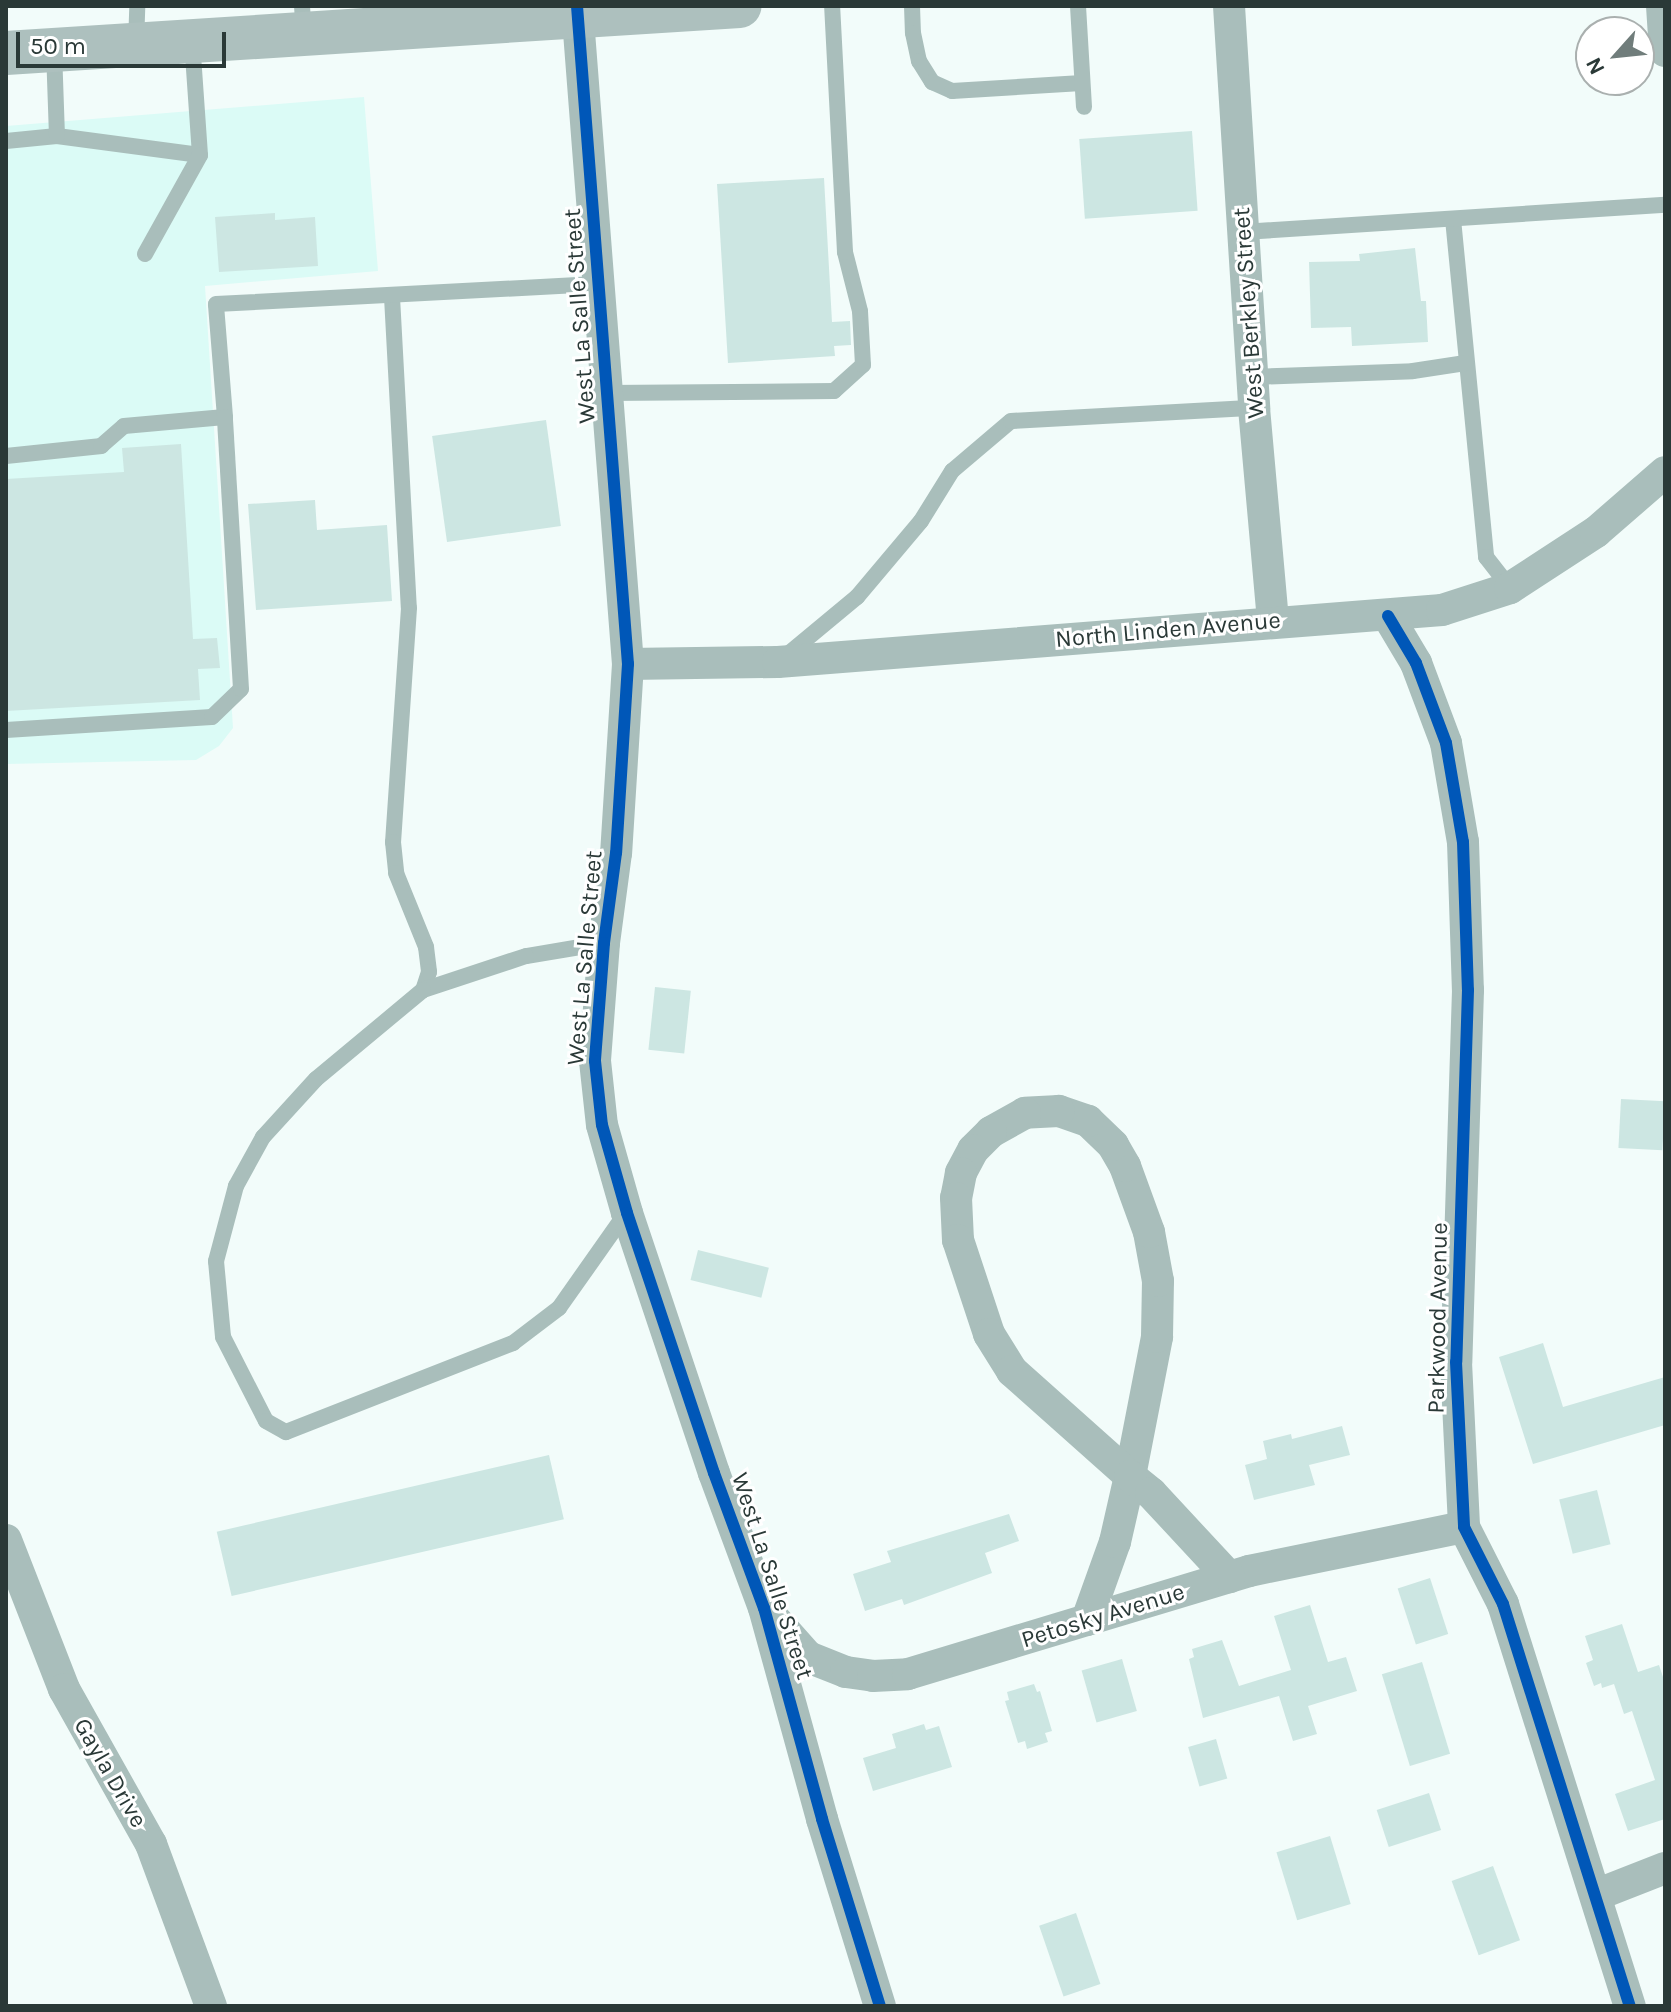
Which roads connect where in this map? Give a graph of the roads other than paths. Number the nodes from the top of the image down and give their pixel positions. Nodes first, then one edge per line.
1 (739, 6) edge
2 (832, 6) edge
3 (912, 6) edge
4 (1078, 6) edge
5 (1229, 6) edge
6 (1662, 6) edge
7 (578, 11) edge
8 (484, 14) edge
9 (303, 20) edge
10 (137, 25) edge
11 (192, 40) junction
12 (54, 50) junction
13 (1665, 51) edge
14 (6, 53) edge
15 (1082, 83) junction
16 (1084, 107) dead end
17 (57, 136) junction
18 (6, 141) edge
19 (200, 155) junction
20 (1665, 205) edge
21 (1453, 219) junction
22 (1243, 232) junction
23 (145, 254) dead end
24 (600, 284) junction
25 (392, 297) junction
26 (1465, 363) junction
27 (1253, 392) junction
28 (608, 393) junction
29 (225, 417) junction
30 (6, 456) edge
31 (1665, 472) edge
32 (1510, 588) junction
33 (1388, 616) junction
34 (1273, 621) junction
35 (778, 662) junction
36 (628, 664) junction
37 (6, 730) edge
38 (604, 943) junction
39 (423, 990) junction
40 (627, 1213) junction
41 (1130, 1476) junction
42 (1464, 1527) junction
43 (6, 1540) edge
44 (1229, 1577) junction
45 (764, 1608) junction
46 (1087, 1620) junction
47 (1665, 1868) edge
48 (1596, 1895) junction
49 (211, 2006) edge
50 (880, 2006) edge
51 (1630, 2006) edge

1 - 7 main road
2 - 28 lane
3 - 15 lane
4 - 15 lane
5 - 22 street, West Berkley Street
6 - 13 street
7 - 8 main road
7 - 24 street, West La Salle Street
8 - 9 main road
9 - 11 main road
10 - 11 main road
10 - 12 main road
11 - 19 lane
12 - 14 main road
12 - 17 lane
15 - 16 lane
17 - 18 lane
17 - 19 lane
19 - 23 lane
20 - 21 lane
21 - 22 lane
21 - 26 lane
22 - 27 street, West Berkley Street
24 - 25 lane
24 - 28 street, West La Salle Street
25 - 29 lane
25 - 39 lane
26 - 27 lane
26 - 32 lane
27 - 34 street, West Berkley Street
27 - 35 lane
28 - 36 street, West La Salle Street
29 - 30 lane
29 - 37 lane
31 - 32 street, North Linden Avenue
32 - 33 street, North Linden Avenue
33 - 34 street, North Linden Avenue
33 - 42 street, Parkwood Avenue
34 - 35 street, North Linden Avenue
35 - 36 street, North Linden Avenue
36 - 38 street, West La Salle Street
38 - 39 lane
38 - 40 street, West La Salle Street
39 - 40 lane
40 - 45 street, West La Salle Street
41 - 41 street
41 - 44 street
41 - 46 street
42 - 44 street, Petosky Avenue
42 - 48 street, Parkwood Avenue
43 - 49 street, Gayla Drive
44 - 46 street, Petosky Avenue
45 - 46 street, Petosky Avenue
45 - 50 street, West La Salle Street
47 - 48 street
48 - 51 street, Parkwood Avenue

